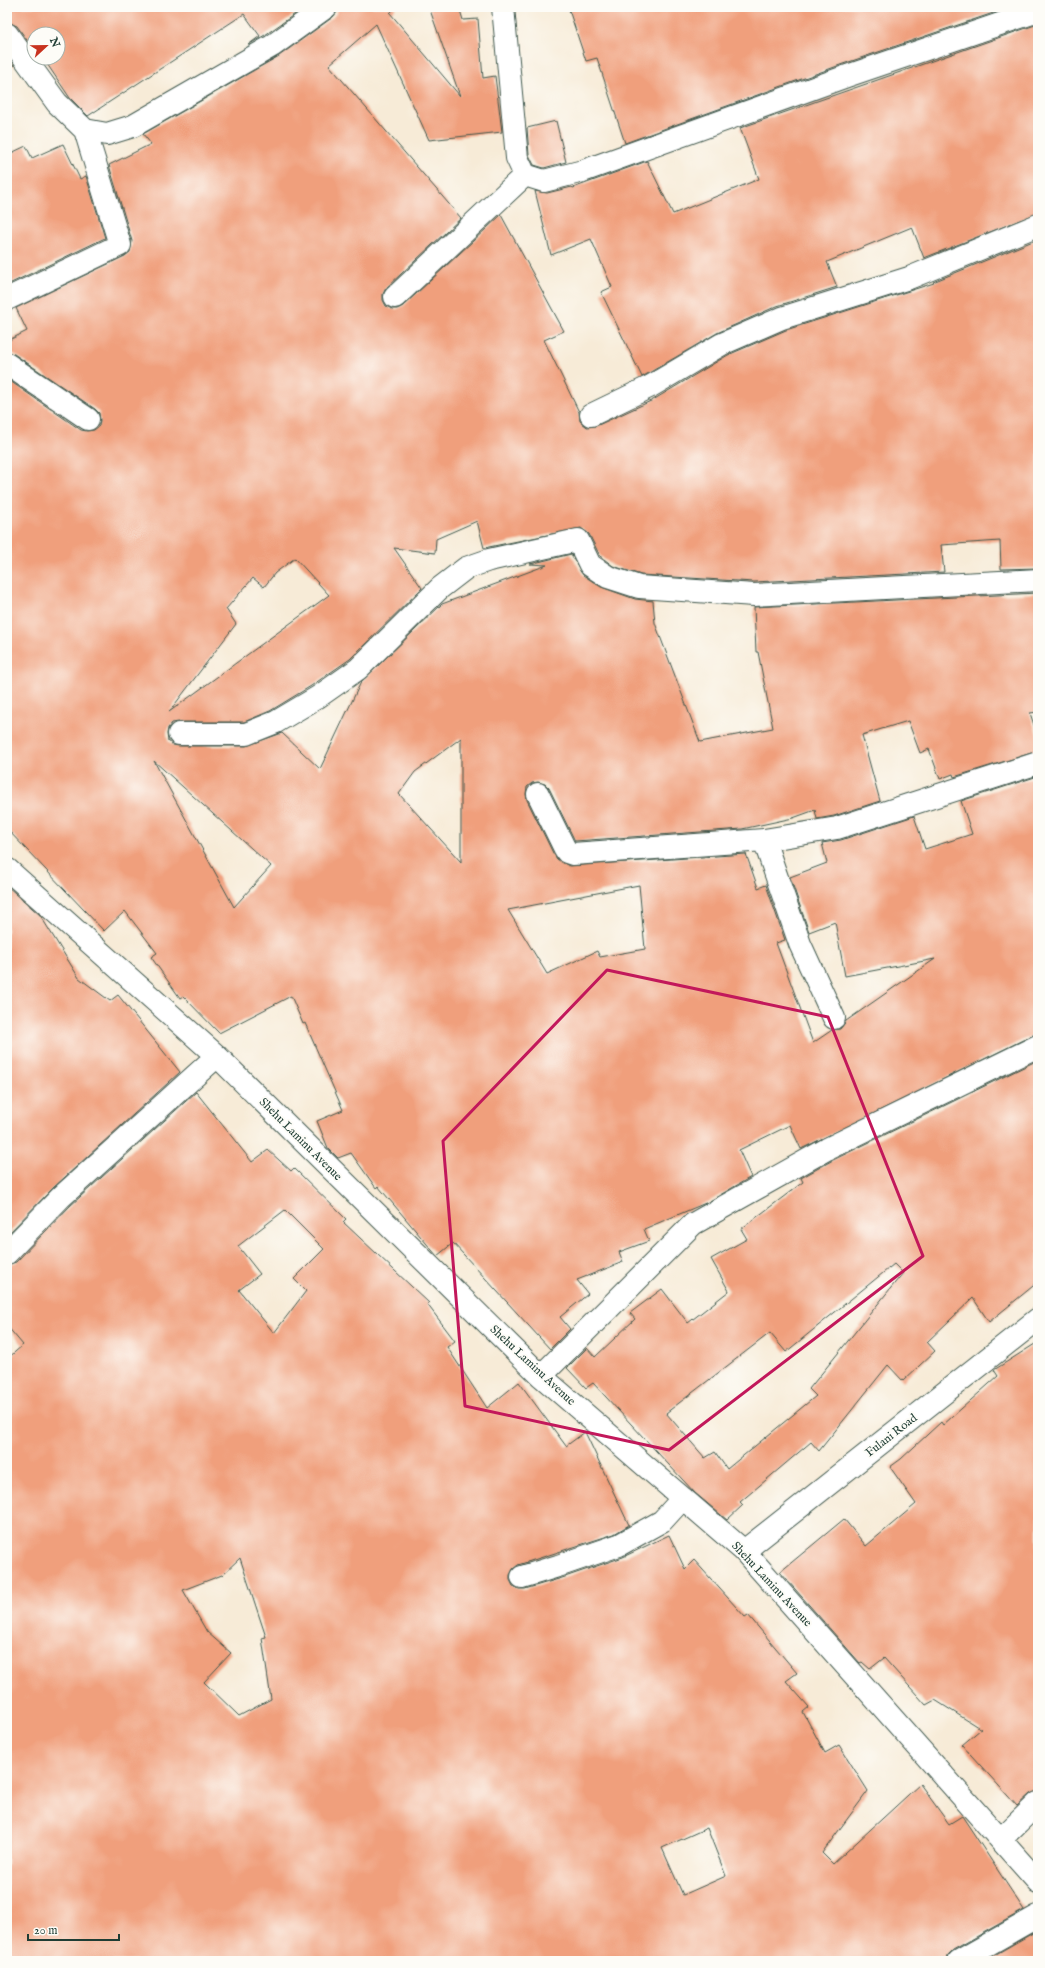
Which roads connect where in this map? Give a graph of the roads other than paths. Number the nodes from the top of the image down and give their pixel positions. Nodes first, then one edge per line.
1 (326, 7) edge
2 (503, 7) edge
3 (1038, 11) edge
4 (7, 34) edge
5 (85, 130) junction
6 (525, 175) junction
7 (1038, 224) edge
8 (395, 297) dead end
9 (7, 299) edge
10 (7, 364) edge
11 (590, 415) dead end
12 (88, 419) dead end
13 (1038, 580) edge
14 (179, 734) dead end
15 (1038, 763) edge
16 (538, 794) dead end
17 (764, 840) junction
18 (7, 869) edge
19 (834, 1018) dead end
20 (1038, 1046) edge
21 (217, 1056) junction
22 (7, 1253) edge
23 (1038, 1319) edge
24 (542, 1376) junction
25 (683, 1498) junction
26 (744, 1551) junction
27 (522, 1577) dead end
28 (1038, 1803) edge
29 (1002, 1839) junction
30 (1038, 1882) edge
31 (1038, 1916) edge
32 (959, 1961) edge

1 - 5 street
2 - 6 street
3 - 6 street
4 - 5 street
5 - 9 street
6 - 8 street
7 - 11 street
10 - 12 street
13 - 14 street
15 - 17 street
16 - 17 street
17 - 19 street
18 - 21 street, Shehu Laminu Avenue
20 - 24 street
21 - 22 street
21 - 24 street, Shehu Laminu Avenue
23 - 26 street, Fulani Road
24 - 25 street, Shehu Laminu Avenue
25 - 26 street, Shehu Laminu Avenue
25 - 27 street
26 - 29 street, Shehu Laminu Avenue
28 - 29 street
29 - 30 street, Shehu Laminu Avenue
31 - 32 street

